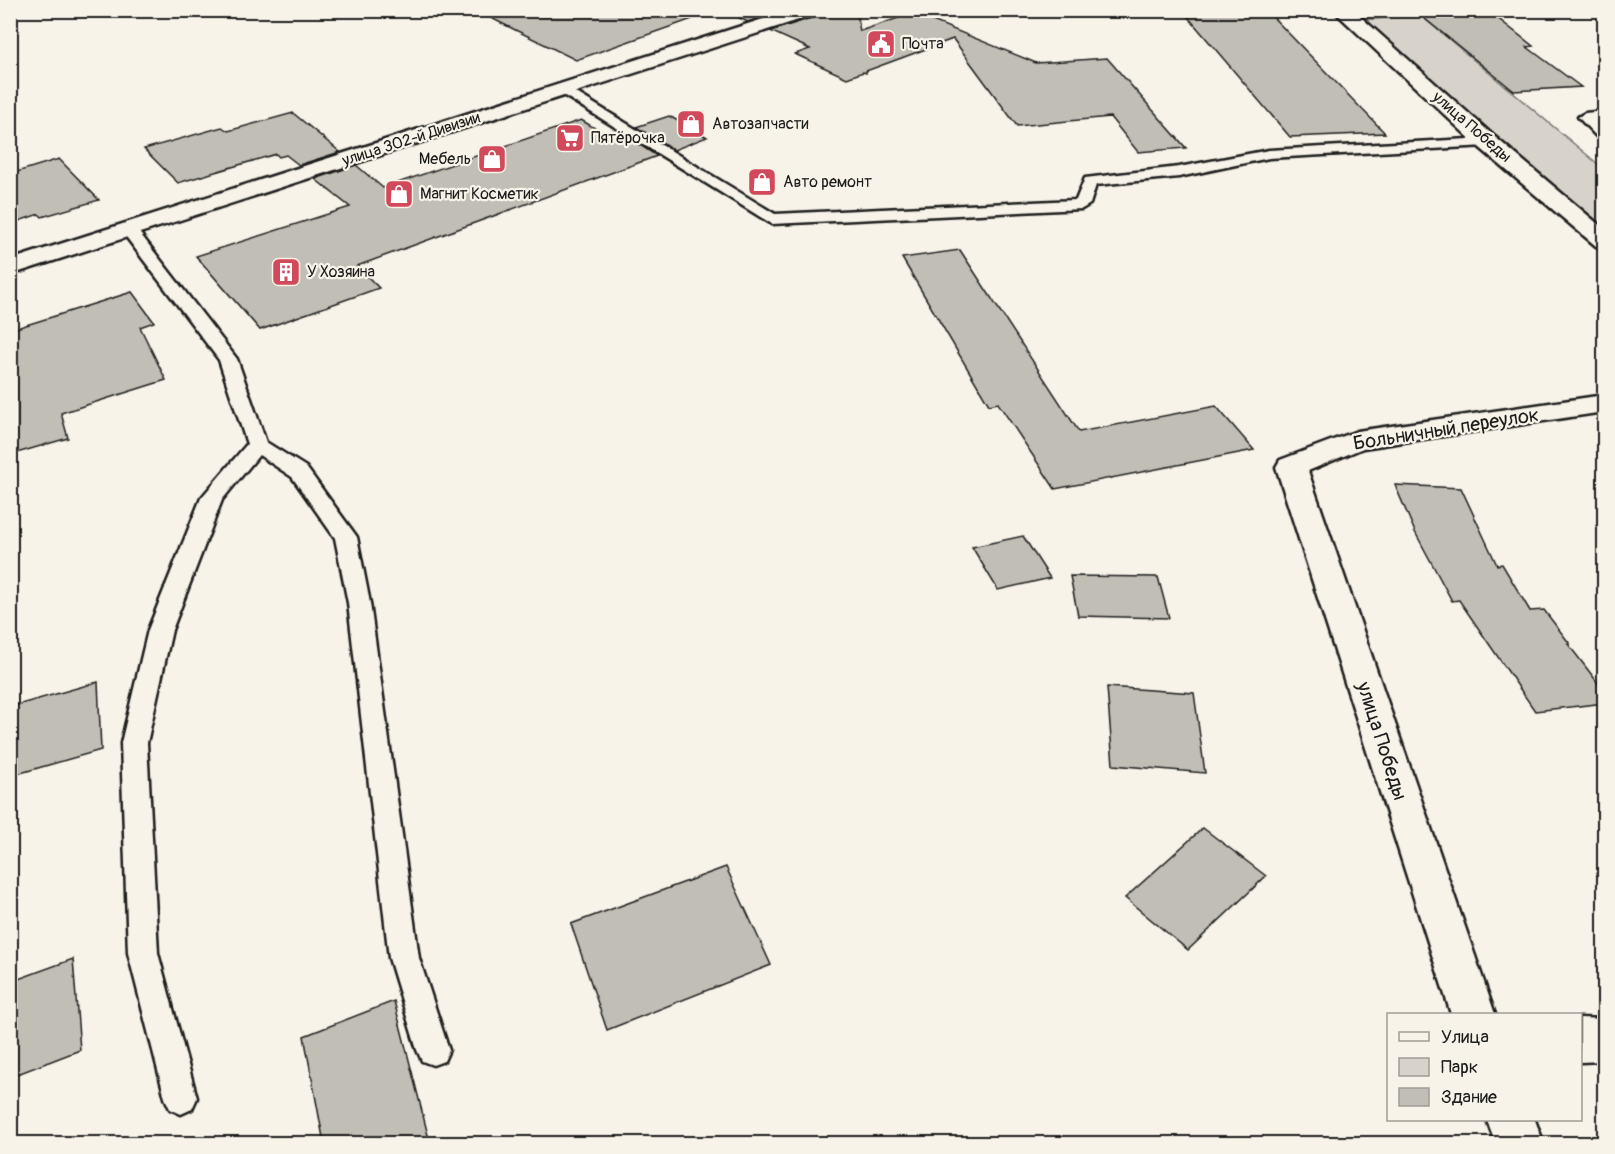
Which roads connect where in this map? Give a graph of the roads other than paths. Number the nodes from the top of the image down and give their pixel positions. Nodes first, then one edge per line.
1 (810, 10) edge
2 (1342, 10) edge
3 (565, 90) junction
4 (1605, 115) edge
5 (1605, 136) edge
6 (1487, 142) junction
7 (129, 230) junction
8 (1602, 236) edge
9 (10, 268) edge
10 (1605, 405) edge
11 (257, 445) junction
12 (1292, 467) joint
13 (1473, 1013) edge
14 (1582, 1040) edge
15 (1605, 1040) edge
16 (433, 1050) dead end
17 (181, 1098) dead end
18 (1512, 1121) edge
19 (1520, 1143) edge

1 - 3 street, улица 302-й Дивизии
2 - 6 street, улица Победы
3 - 6 lane
3 - 7 street, улица 302-й Дивизии
4 - 5 lane
6 - 8 street, улица Победы
7 - 9 street, улица 302-й Дивизии
7 - 11 lane
10 - 12 street, Больничный переулок
11 - 16 lane
11 - 17 lane
12 - 13 street, улица Победы
14 - 15 street
18 - 19 street

